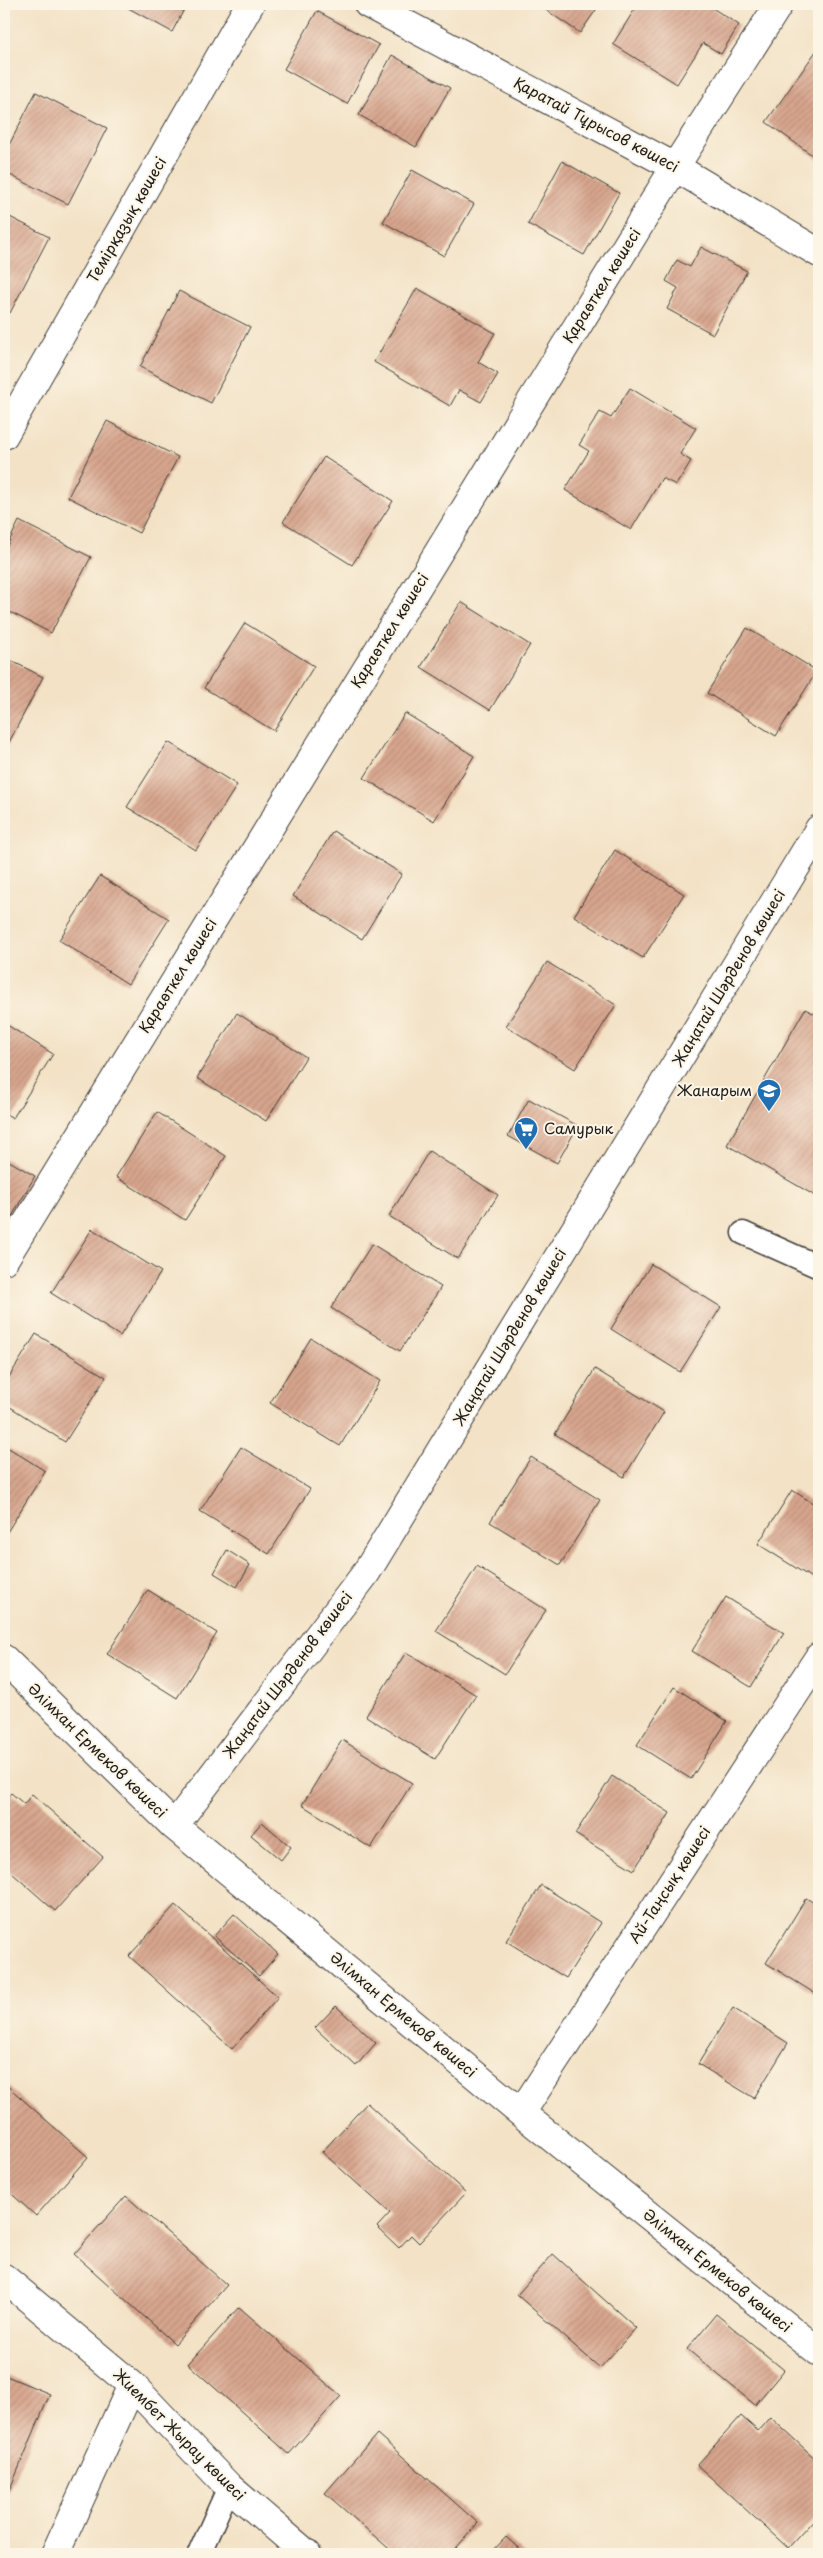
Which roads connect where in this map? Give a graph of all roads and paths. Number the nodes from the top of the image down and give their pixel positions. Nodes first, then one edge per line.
1 (250, 4) edge
2 (368, 4) edge
3 (779, 4) edge
4 (675, 167) junction
5 (819, 254) edge
6 (4, 435) edge
7 (819, 830) edge
8 (743, 1234) dead end
9 (4, 1260) edge
10 (819, 1267) edge
11 (819, 1657) edge
12 (4, 1659) edge
13 (174, 1826) junction
14 (521, 2113) junction
15 (4, 2278) edge
16 (819, 2352) edge
17 (132, 2385) junction
18 (229, 2487) junction
19 (55, 2554) edge
20 (199, 2554) edge
21 (307, 2554) edge

1 - 6 street, Темірқазық көшесі
2 - 4 street, Қаратай Тұрысов көшесі
3 - 4 street, Қараөткел көшесі
4 - 5 street, Қаратай Тұрысов көшесі
4 - 9 street, Қараөткел көшесі
7 - 13 street, Жаңатай Шәрденов көшесі
8 - 10 lane
11 - 14 street, Ай-Таңсық көшесі
12 - 13 street, Әлімхан Ермеков көшесі
13 - 14 street, Әлімхан Ермеков көшесі
14 - 16 street, Әлімхан Ермеков көшесі
15 - 17 street, Жиембет Жырау көшесі
17 - 18 street, Жиембет Жырау көшесі
17 - 19 street
18 - 20 lane
18 - 21 street, Жиембет Жырау көшесі

